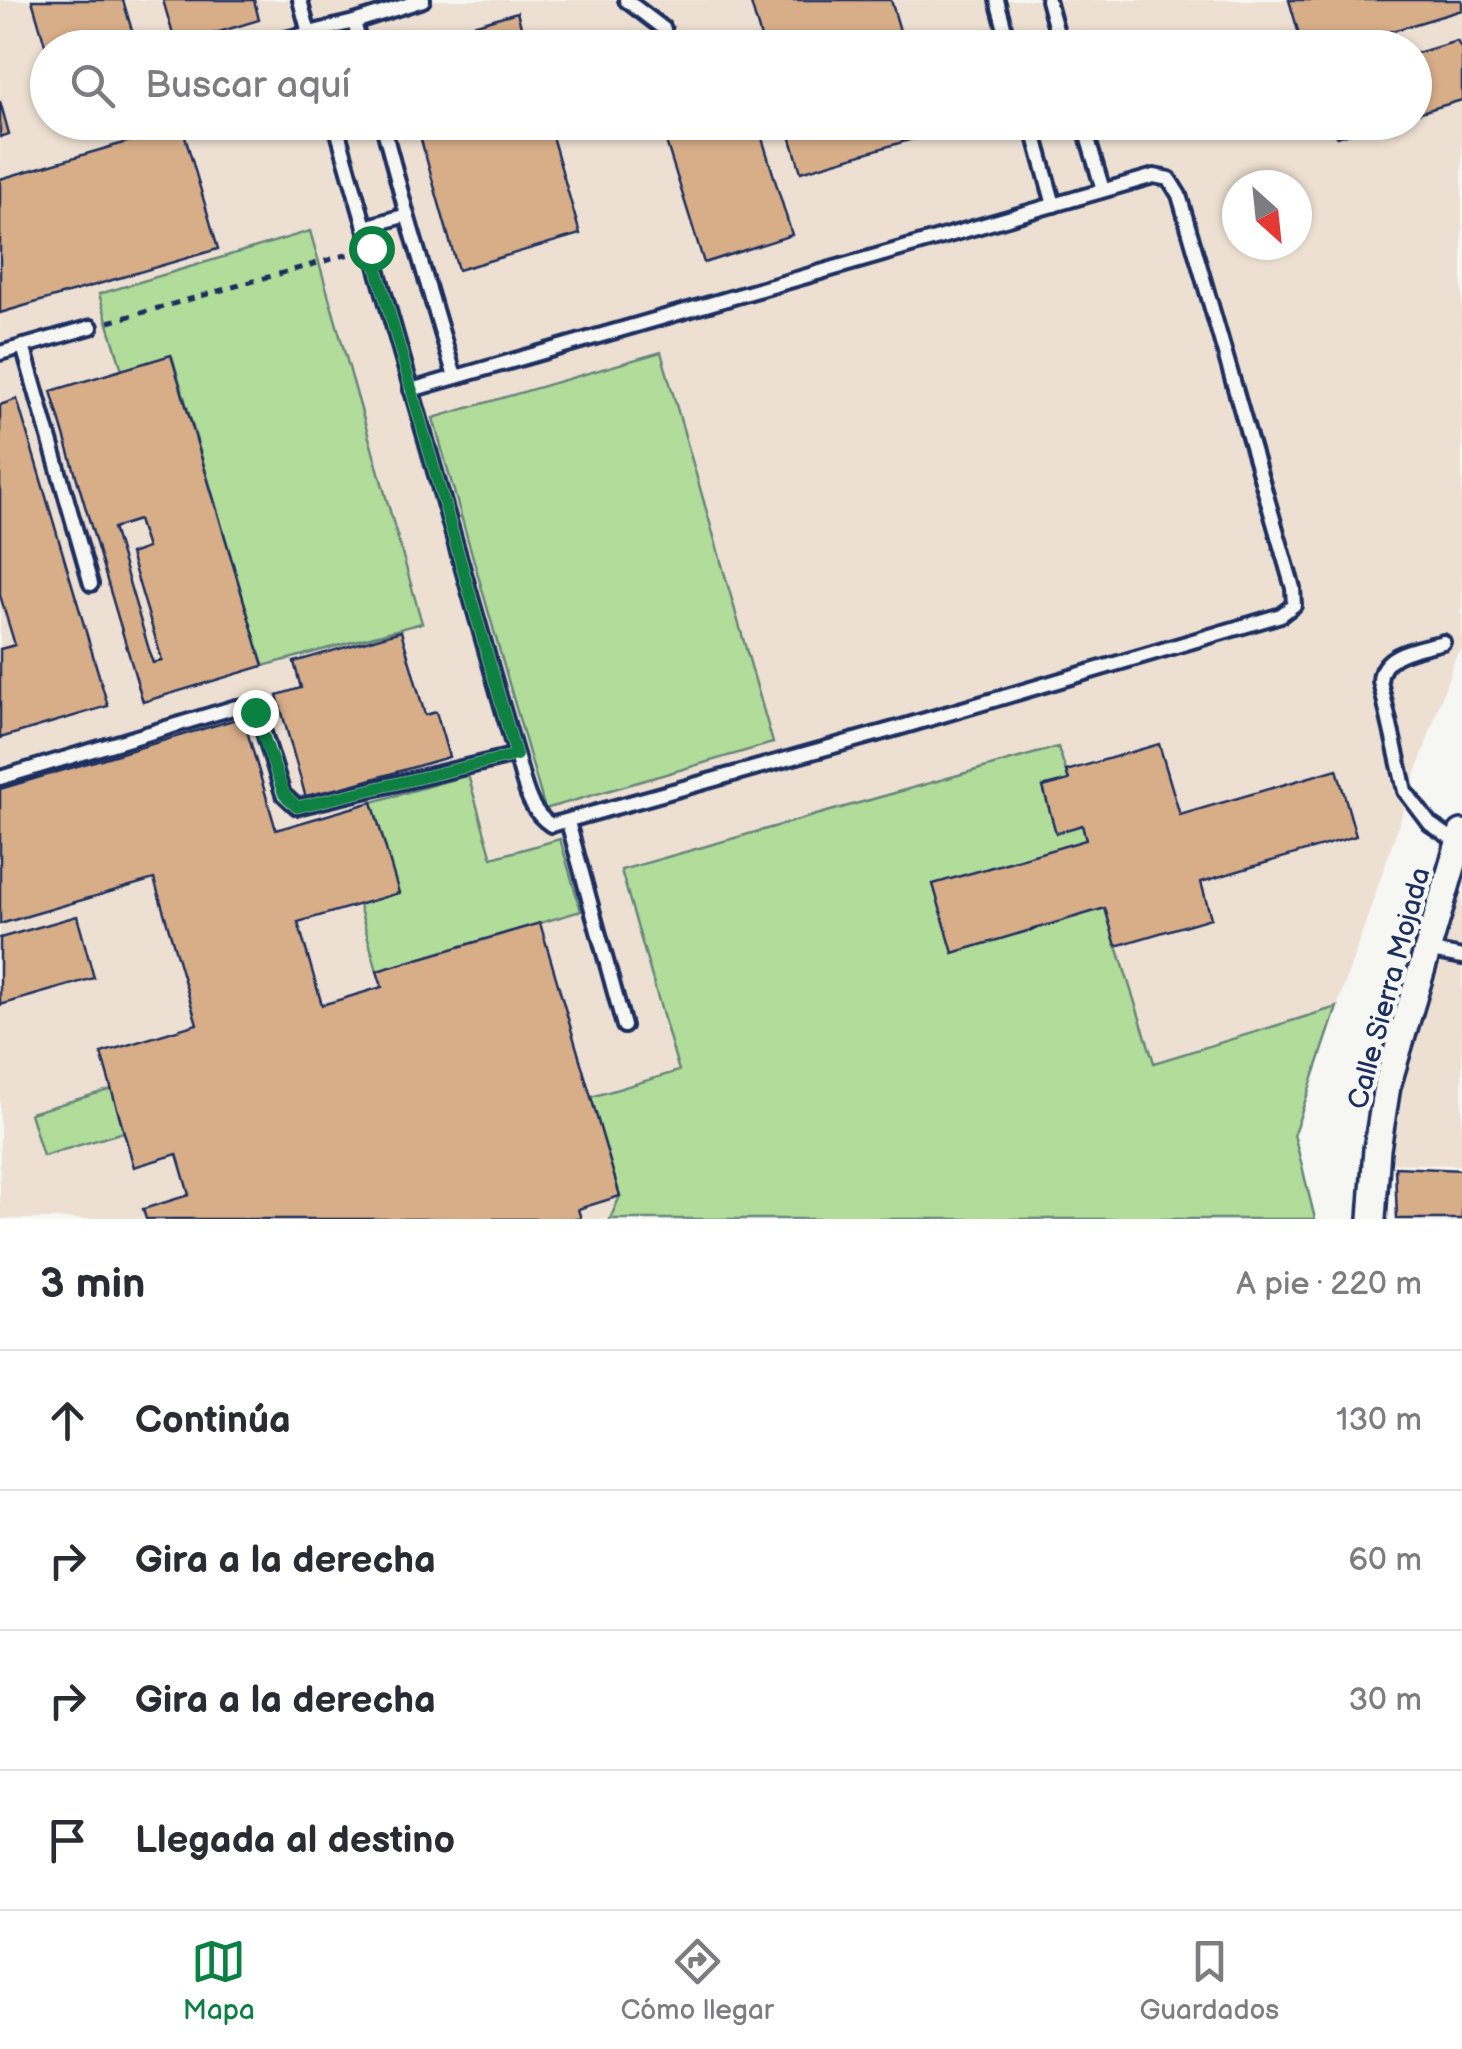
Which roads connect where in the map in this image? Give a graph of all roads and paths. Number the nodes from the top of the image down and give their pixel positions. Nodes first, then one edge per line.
1 (300, 0) edge
2 (423, 0) edge
3 (626, 0) edge
4 (996, 0) edge
5 (1048, 0) edge
6 (354, 22) junction
7 (664, 29) dead end
8 (308, 30) edge
9 (313, 30) edge
10 (356, 30) edge
11 (1005, 30) edge
12 (1056, 30) edge
13 (340, 140) edge
14 (387, 140) edge
15 (1036, 140) edge
16 (1088, 140) edge
17 (1102, 190) junction
18 (1054, 204) junction
19 (407, 215) junction
20 (365, 227) junction
21 (371, 248) junction
22 (90, 327) joint
23 (23, 346) junction
24 (0, 353) edge
25 (455, 377) junction
26 (411, 390) junction
27 (91, 584) dead end
28 (1442, 642) dead end
29 (516, 755) junction
30 (0, 778) edge
31 (568, 822) junction
32 (1460, 838) edge
33 (1427, 950) junction
34 (1462, 957) edge
35 (624, 1026) dead end
36 (1372, 1219) edge

1 - 8 lane
2 - 6 lane
3 - 7 lane
4 - 11 lane
5 - 12 lane
6 - 9 lane
6 - 10 lane
13 - 20 lane
14 - 19 lane
15 - 18 lane
16 - 17 lane
17 - 18 lane
17 - 31 lane
18 - 25 lane
19 - 20 lane
19 - 25 lane
20 - 21 lane
21 - 22 path
21 - 26 lane
22 - 23 lane
23 - 24 lane
23 - 27 lane
25 - 26 lane
26 - 29 lane
28 - 32 lane
29 - 30 lane
29 - 31 lane
31 - 35 lane
32 - 33 street, Calle Sierra Mojada
33 - 34 lane
33 - 36 street, Calle Sierra Mojada

